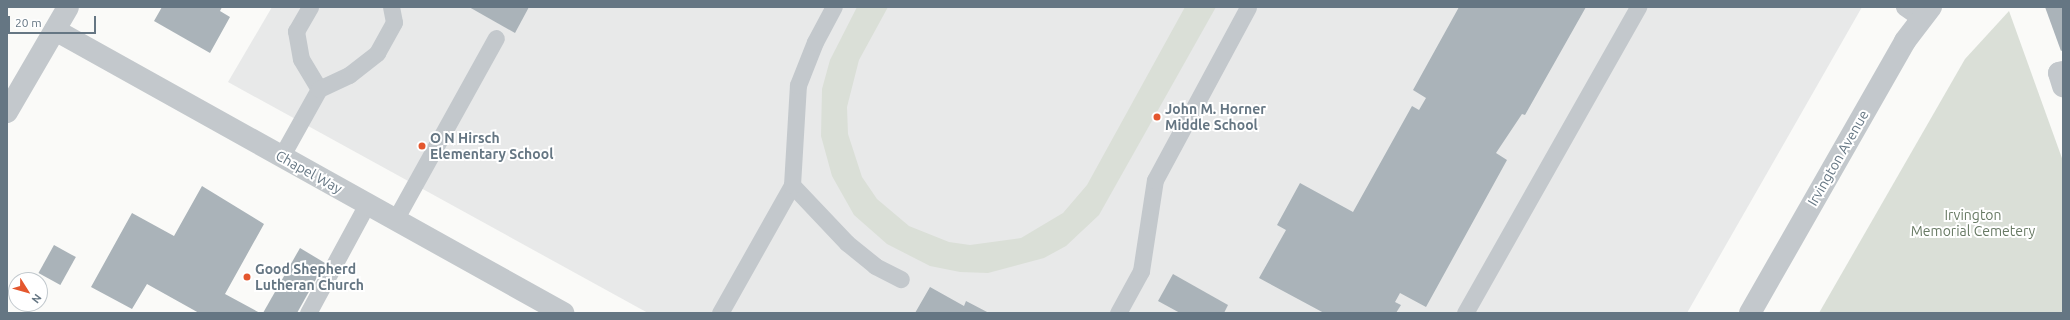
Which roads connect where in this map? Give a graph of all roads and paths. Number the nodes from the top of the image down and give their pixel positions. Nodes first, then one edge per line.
1 (68, 7) edge
2 (310, 7) edge
3 (391, 7) edge
4 (834, 7) edge
5 (1248, 7) edge
6 (1638, 7) edge
7 (1904, 7) edge
8 (1926, 13) edge
9 (55, 30) junction
10 (496, 38) dead end
11 (319, 89) junction
12 (7, 112) edge
13 (281, 157) junction
14 (792, 185) junction
15 (367, 204) junction
16 (395, 220) junction
17 (901, 279) dead end
18 (308, 313) edge
19 (563, 313) edge
20 (720, 313) edge
21 (1118, 313) edge
22 (1465, 313) edge
23 (1750, 313) edge

1 - 9 street
2 - 11 lane
3 - 11 lane
4 - 14 lane
5 - 21 lane
6 - 22 lane
7 - 8 lane
8 - 23 street, Irvington Avenue
9 - 12 street
9 - 13 street, Chapel Way
10 - 16 lane
11 - 13 lane
13 - 15 street, Chapel Way
14 - 17 lane
14 - 20 lane
15 - 16 street, Chapel Way
15 - 18 lane
16 - 19 street, Chapel Way

